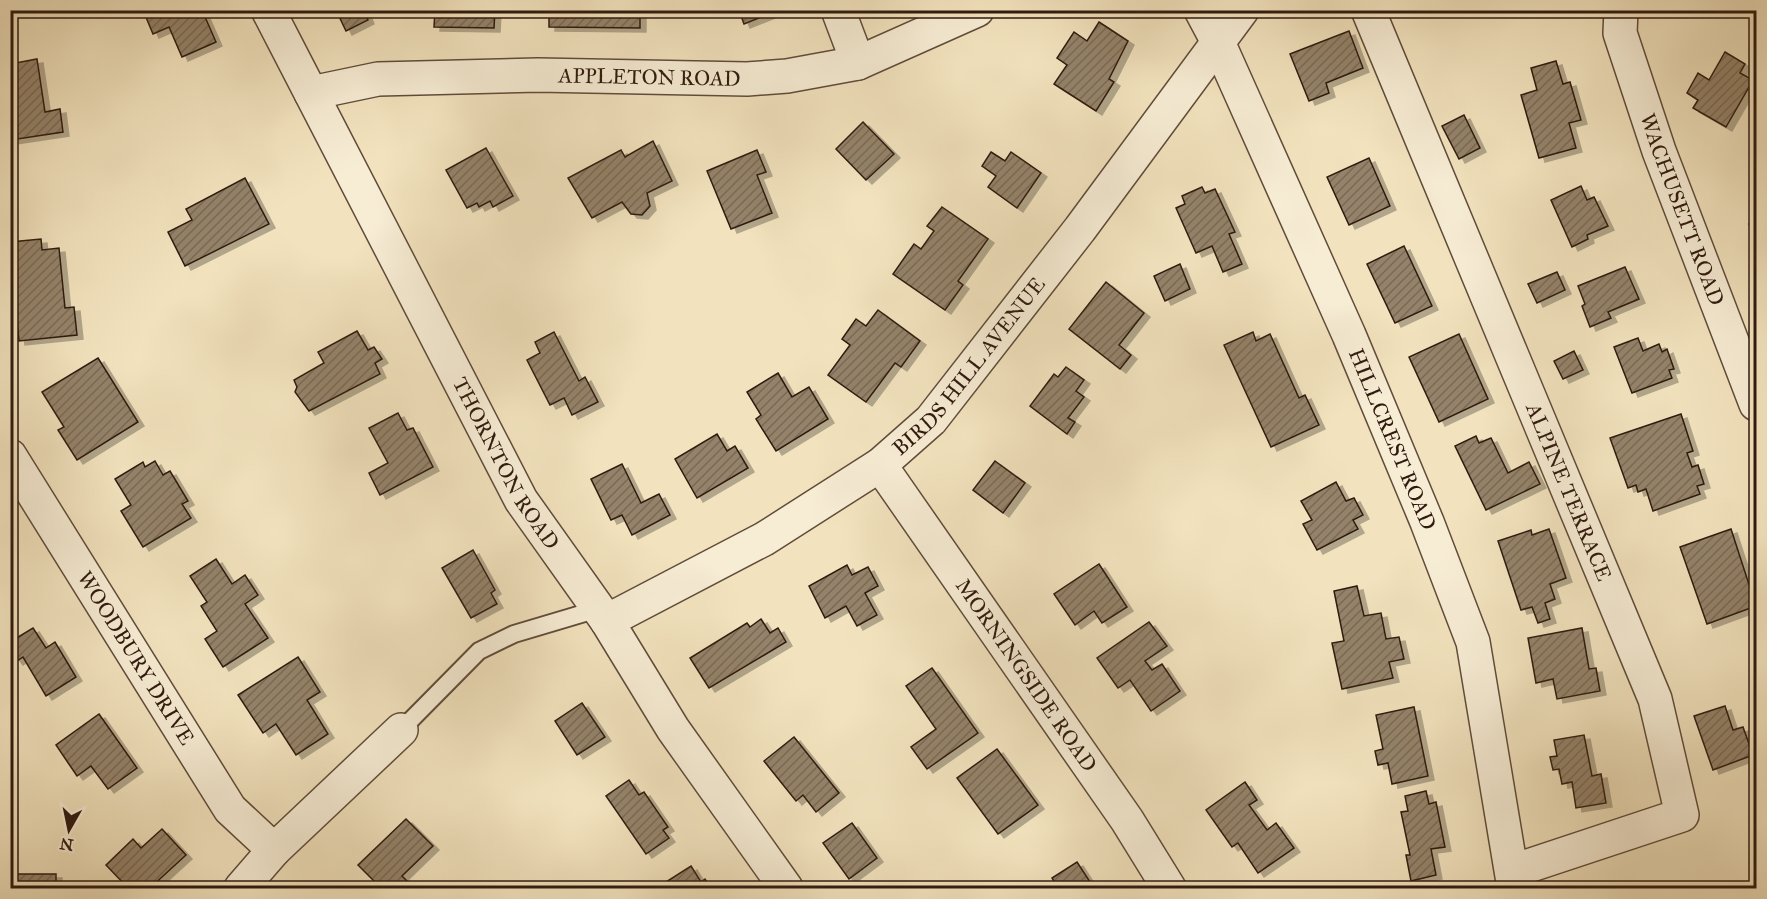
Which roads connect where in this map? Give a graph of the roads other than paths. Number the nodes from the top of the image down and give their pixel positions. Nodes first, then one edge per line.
1 (268, 10) edge
2 (838, 10) edge
3 (977, 10) edge
4 (1201, 10) edge
5 (1242, 10) edge
6 (1368, 10) edge
7 (1621, 10) edge
8 (1218, 42) junction
9 (858, 63) junction
10 (311, 93) junction
11 (1756, 404) edge
12 (10, 456) edge
13 (880, 465) junction
14 (602, 615) junction
15 (401, 730) joint
16 (274, 850) junction
17 (1513, 880) edge
18 (241, 888) edge
19 (786, 888) edge
20 (1169, 888) edge

1 - 10 street, THORNTON ROAD
2 - 9 street
3 - 9 street, APPLETON ROAD
4 - 8 street, HILLCREST ROAD
5 - 8 street, BIRDS HILL AVENUE
6 - 17 street, ALPINE TERRACE
7 - 11 street, WACHUSETT ROAD
8 - 13 street, BIRDS HILL AVENUE
8 - 17 street, HILLCREST ROAD
9 - 10 street, APPLETON ROAD
10 - 14 street, THORNTON ROAD
12 - 16 street, WOODBURY DRIVE
13 - 14 street, BIRDS HILL AVENUE
13 - 20 street, MORNINGSIDE ROAD
14 - 15 lane
14 - 19 street, THORNTON ROAD
15 - 16 street
16 - 18 street

